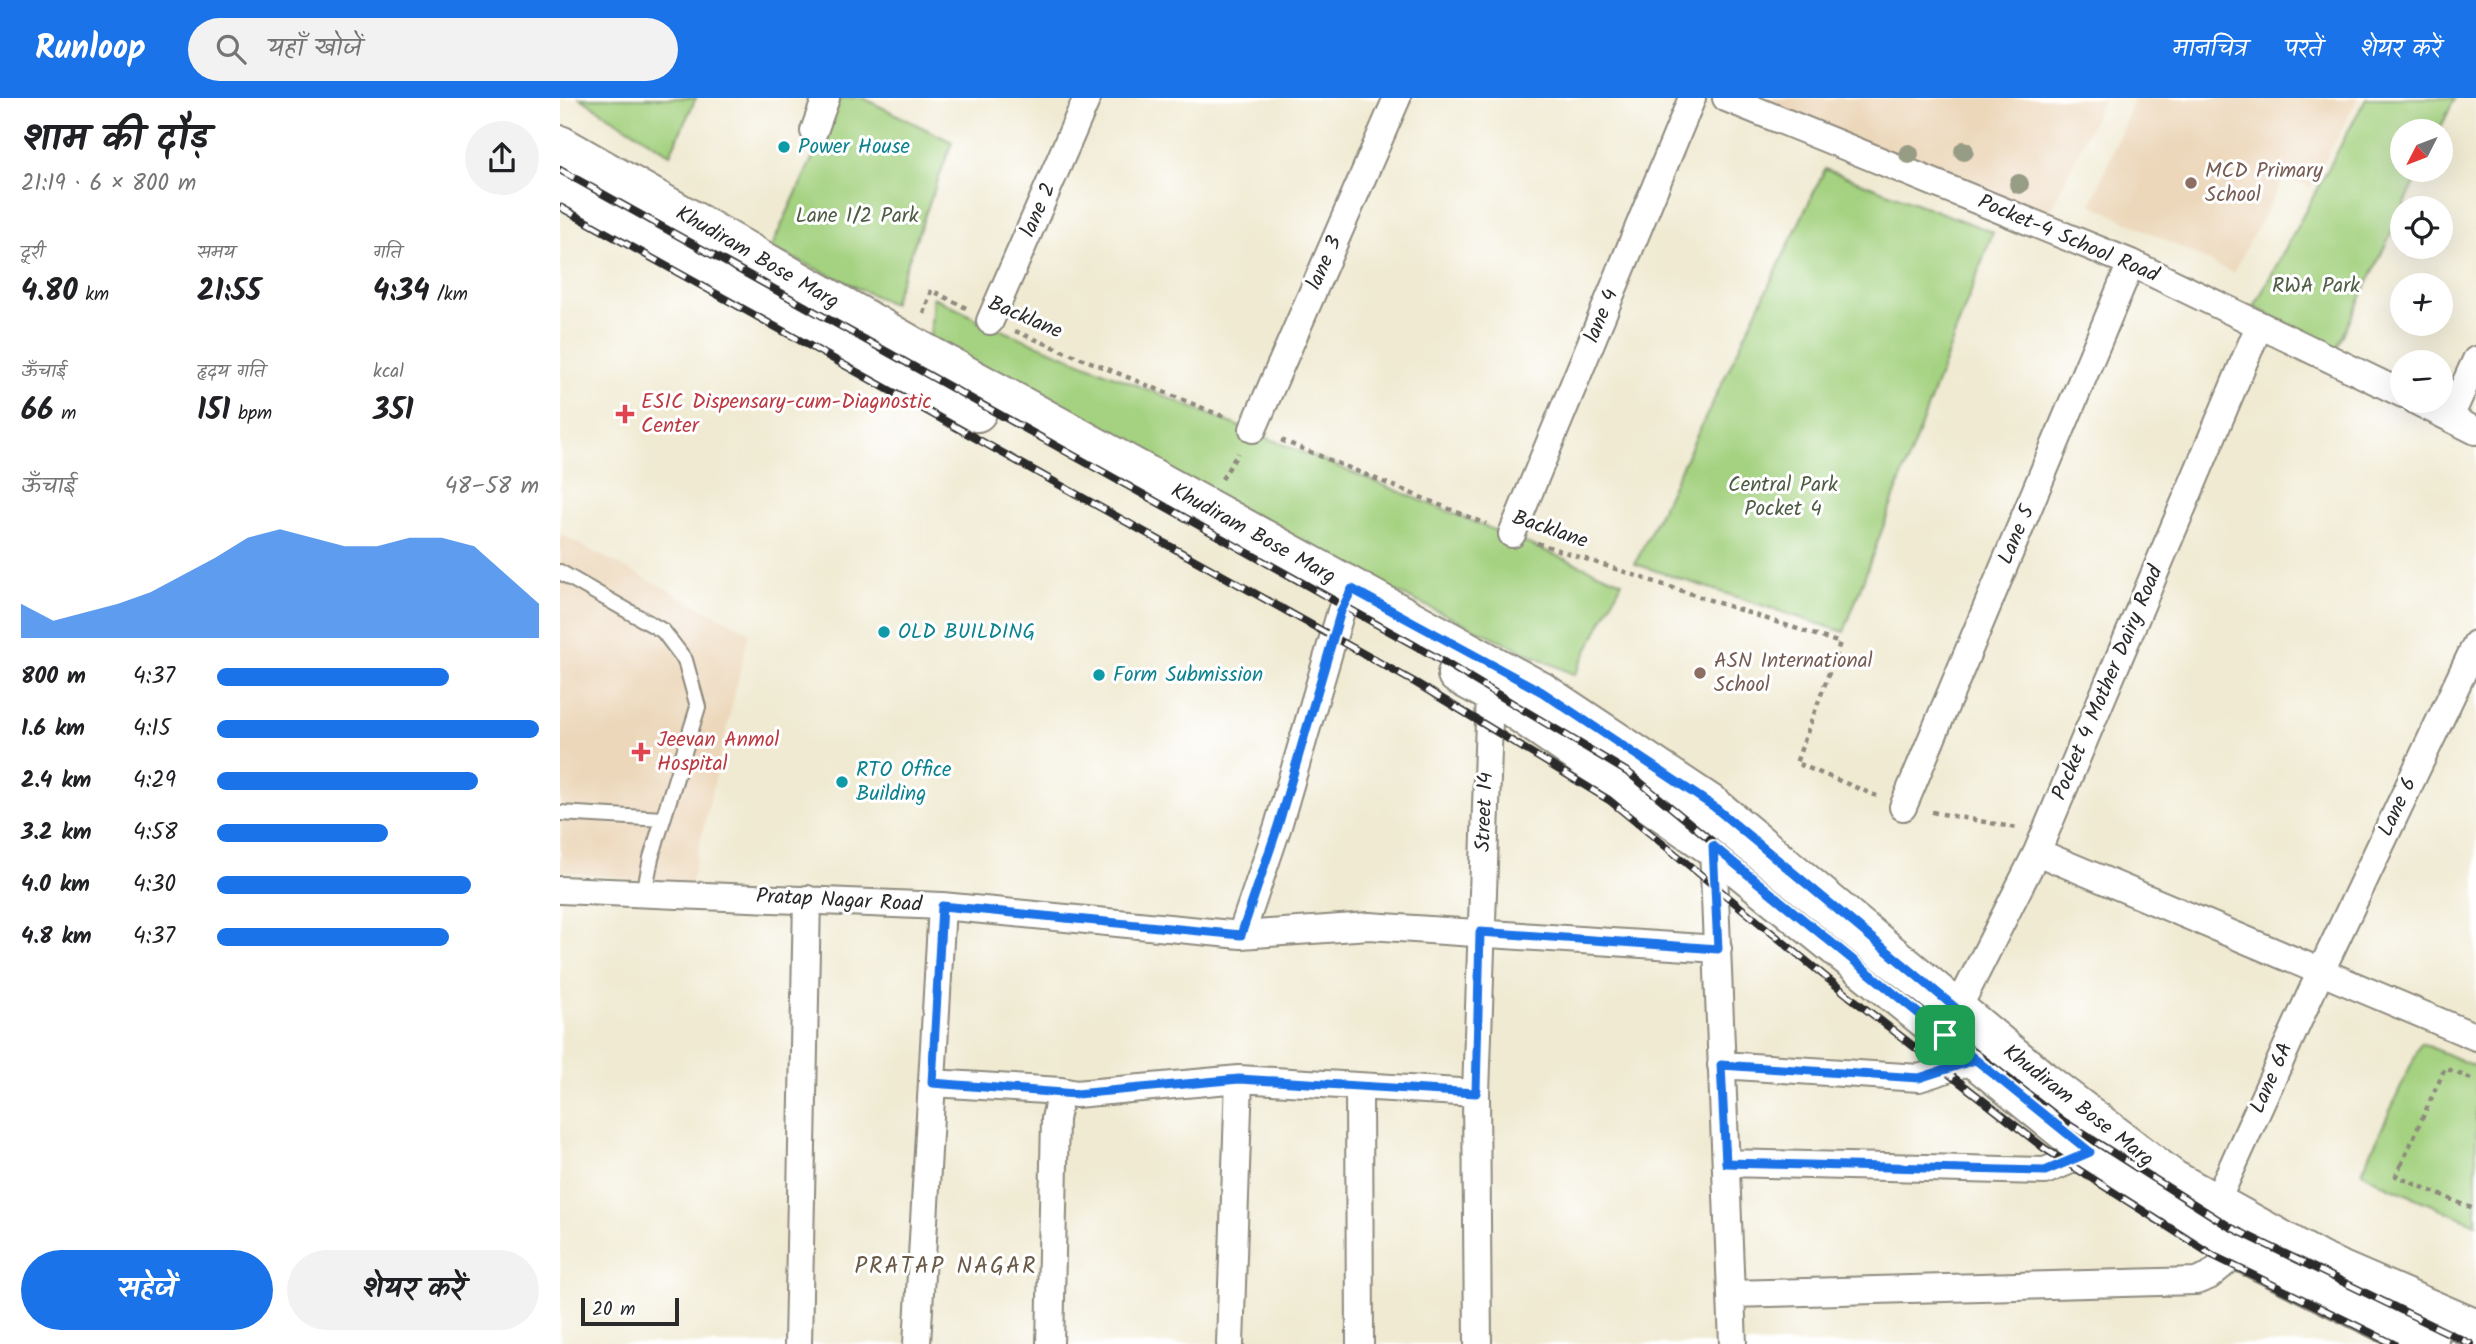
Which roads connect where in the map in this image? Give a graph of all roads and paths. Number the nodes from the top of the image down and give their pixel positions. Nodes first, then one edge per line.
1 (827, 98) edge
2 (1087, 98) edge
3 (1397, 98) edge
4 (1692, 98) edge
5 (1726, 98) edge
6 (814, 131) dead end
7 (560, 145) edge
8 (560, 184) edge
9 (2131, 263) junction
10 (921, 321) dead end
11 (990, 321) junction
12 (2259, 326) junction
13 (2476, 359) edge
14 (2390, 388) edge
15 (2442, 413) edge
16 (2450, 417) junction
17 (2476, 430) edge
18 (1248, 437) junction
19 (1222, 480) dead end
20 (1512, 534) junction
21 (560, 572) edge
22 (1347, 600) junction
23 (2476, 644) edge
24 (1490, 692) junction
25 (1903, 807) junction
26 (560, 813) edge
27 (663, 819) junction
28 (2041, 842) junction
29 (1713, 846) junction
30 (560, 890) edge
31 (644, 894) junction
32 (807, 900) junction
33 (942, 906) junction
34 (1480, 932) junction
35 (1241, 935) junction
36 (1718, 949) junction
37 (2321, 971) junction
38 (1951, 1022) junction
39 (2476, 1037) edge
40 (1975, 1060) junction
41 (1721, 1065) junction
42 (1239, 1079) junction
43 (2476, 1081) edge
44 (932, 1083) junction
45 (1359, 1086) junction
46 (1061, 1091) junction
47 (1476, 1093) junction
48 (2090, 1152) junction
49 (2406, 1154) junction
50 (1726, 1163) junction
51 (2401, 1165) dead end
52 (2224, 1185) dead end
53 (2476, 1210) edge
54 (2239, 1251) junction
55 (1731, 1294) junction
56 (2476, 1329) edge
57 (2428, 1331) edge
58 (798, 1344) edge
59 (918, 1344) edge
60 (1050, 1344) edge
61 (1230, 1344) edge
62 (1360, 1344) edge
63 (1478, 1344) edge
64 (1733, 1344) edge

1 - 6 street
2 - 11 street, lane 2
3 - 18 street, lane 3
4 - 20 street, lane 4
5 - 9 street, Pocket-4 School Road
7 - 22 street, Khudiram Bose Marg
8 - 22 street, Khudiram Bose Marg
9 - 12 street, Pocket-4 School Road
9 - 25 street, Lane 5
10 - 11 path, Backlane
11 - 18 path, Backlane
12 - 14 street, Pocket-4 School Road
12 - 28 street, Pocket 4 Mother Dairy Road
13 - 16 street
15 - 16 street
16 - 17 street
18 - 19 path
18 - 20 path, Backlane
20 - 25 path, Backlane
21 - 27 lane
22 - 24 street, Khudiram Bose Marg
22 - 35 street
22 - 38 street, Khudiram Bose Marg
23 - 37 street, Lane 6
24 - 29 street, Khudiram Bose Marg
24 - 34 street, Street 14
25 - 28 path, Backlane
26 - 27 lane
27 - 31 lane
28 - 37 street
28 - 38 street, Pocket 4 Mother Dairy Road
29 - 36 street
29 - 38 street, Khudiram Bose Marg
30 - 31 street, Pratap Nagar Road
31 - 32 street, Pratap Nagar Road
32 - 33 street, Pratap Nagar Road
32 - 58 street
33 - 35 street, Pratap Nagar Road
33 - 44 street
34 - 35 street, Pratap Nagar Road
34 - 36 street, Pratap Nagar Road
34 - 47 street, Street 14
36 - 41 street
37 - 39 street
37 - 52 street, Lane 6A
38 - 40 street, Khudiram Bose Marg
38 - 57 street, Khudiram Bose Marg
40 - 41 street
40 - 48 street, Khudiram Bose Marg
41 - 50 street
42 - 45 street
42 - 46 street
42 - 61 street
43 - 49 path
44 - 46 street
44 - 59 street
45 - 47 street
45 - 62 street
46 - 60 street
47 - 63 street, Street 14
48 - 50 street
48 - 54 street, Khudiram Bose Marg
49 - 51 path
49 - 53 path
50 - 55 street
54 - 55 street
54 - 57 street, Khudiram Bose Marg
55 - 64 street
56 - 57 street, Khudiram Bose Marg

